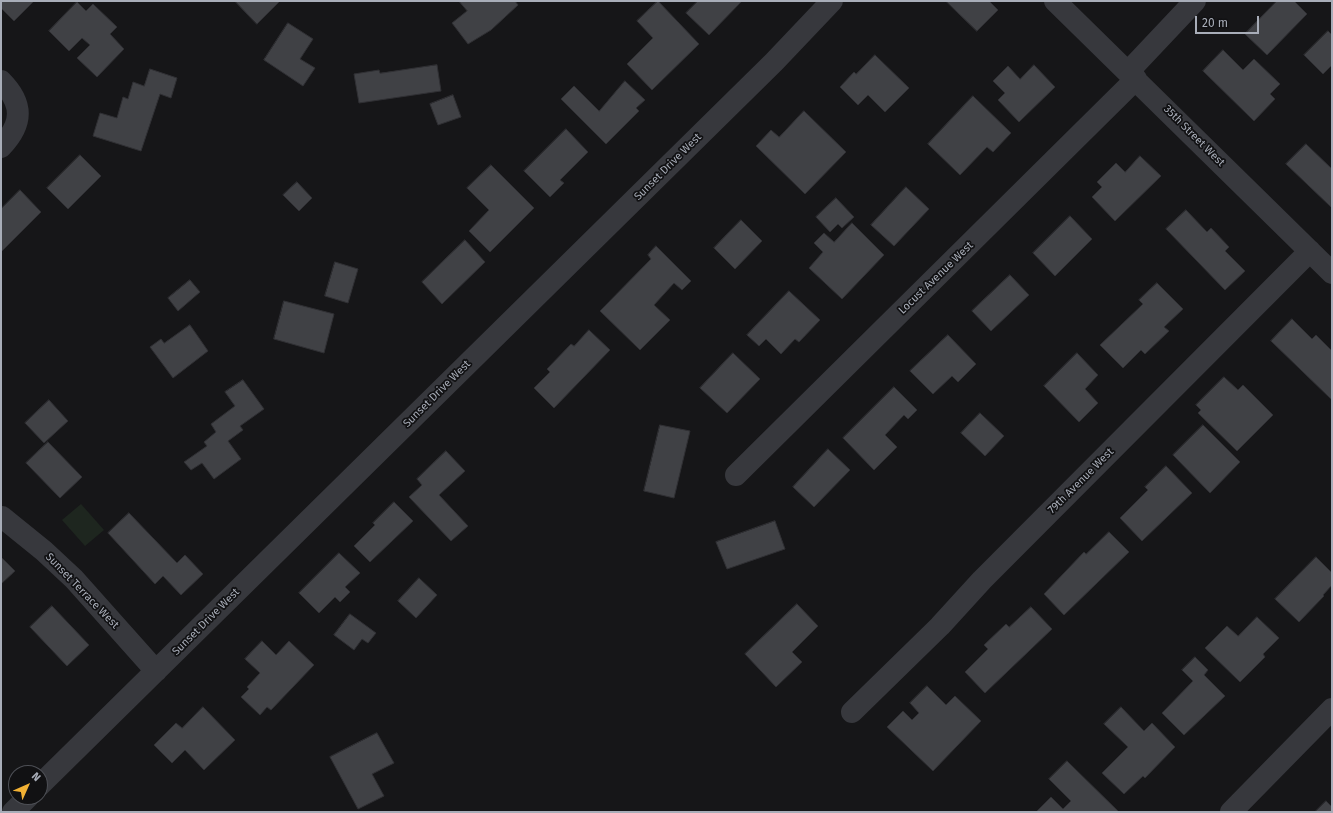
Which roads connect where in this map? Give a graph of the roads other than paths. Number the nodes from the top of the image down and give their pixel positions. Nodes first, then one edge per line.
1 (832, 1) edge
2 (1055, 1) edge
3 (1195, 1) edge
4 (1132, 76) junction
5 (1, 81) edge
6 (1, 147) edge
7 (1310, 251) junction
8 (1332, 272) edge
9 (736, 475) dead end
10 (2, 517) edge
11 (156, 671) junction
12 (1332, 710) edge
13 (852, 712) dead end
14 (48, 777) edge
15 (1231, 812) edge

1 - 11 street, Sunset Drive West
2 - 4 street, 35th Street West
3 - 4 street, Locust Avenue West
4 - 7 street, 35th Street West
4 - 9 street, Locust Avenue West
5 - 6 street
7 - 8 street, 35th Street West
7 - 13 street, 79th Avenue West
10 - 11 street, Sunset Terrace West
11 - 14 street, Sunset Drive West
12 - 15 street

